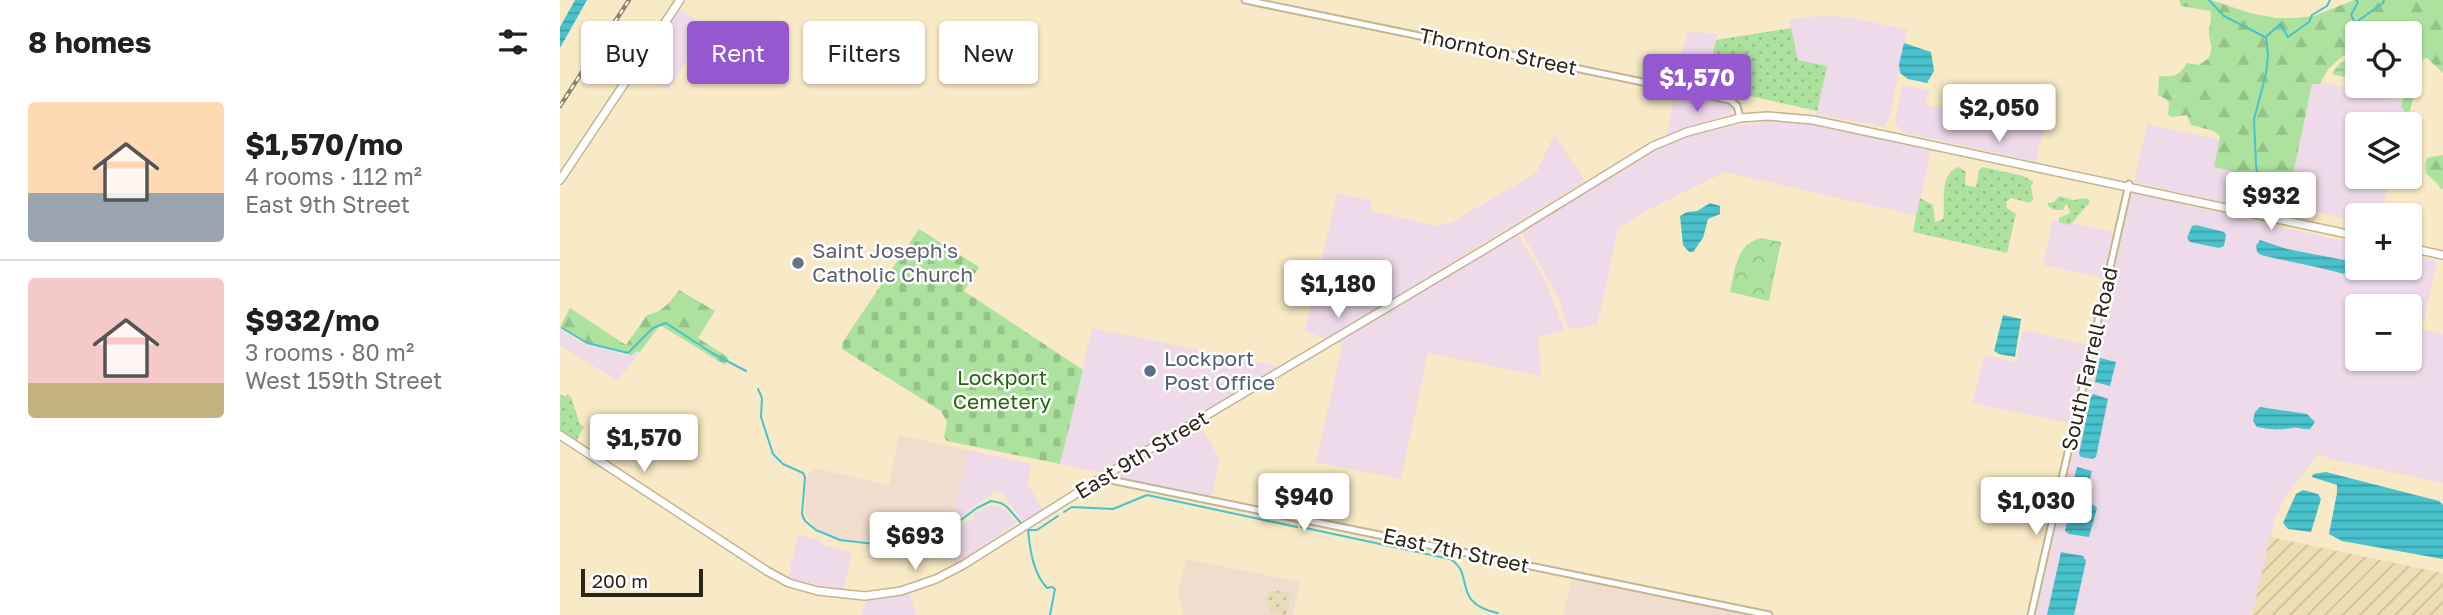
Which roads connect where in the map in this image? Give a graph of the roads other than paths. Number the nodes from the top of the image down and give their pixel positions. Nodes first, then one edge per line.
1 (680, 0) edge
2 (1245, 0) edge
3 (1740, 118) junction
4 (560, 180) edge
5 (2129, 185) junction
6 (2345, 233) edge
7 (2422, 250) edge
8 (2443, 255) edge
9 (560, 435) edge
10 (1101, 478) junction
11 (1769, 615) edge
12 (2031, 615) edge

1 - 4 main road
2 - 3 street, Thornton Street
3 - 5 main road, East 9th Street
3 - 10 main road, East 9th Street
5 - 6 main road, East 9th Street
5 - 12 street, South Farrell Road
7 - 8 main road
9 - 10 main road, East 9th Street
10 - 11 street, East 7th Street

